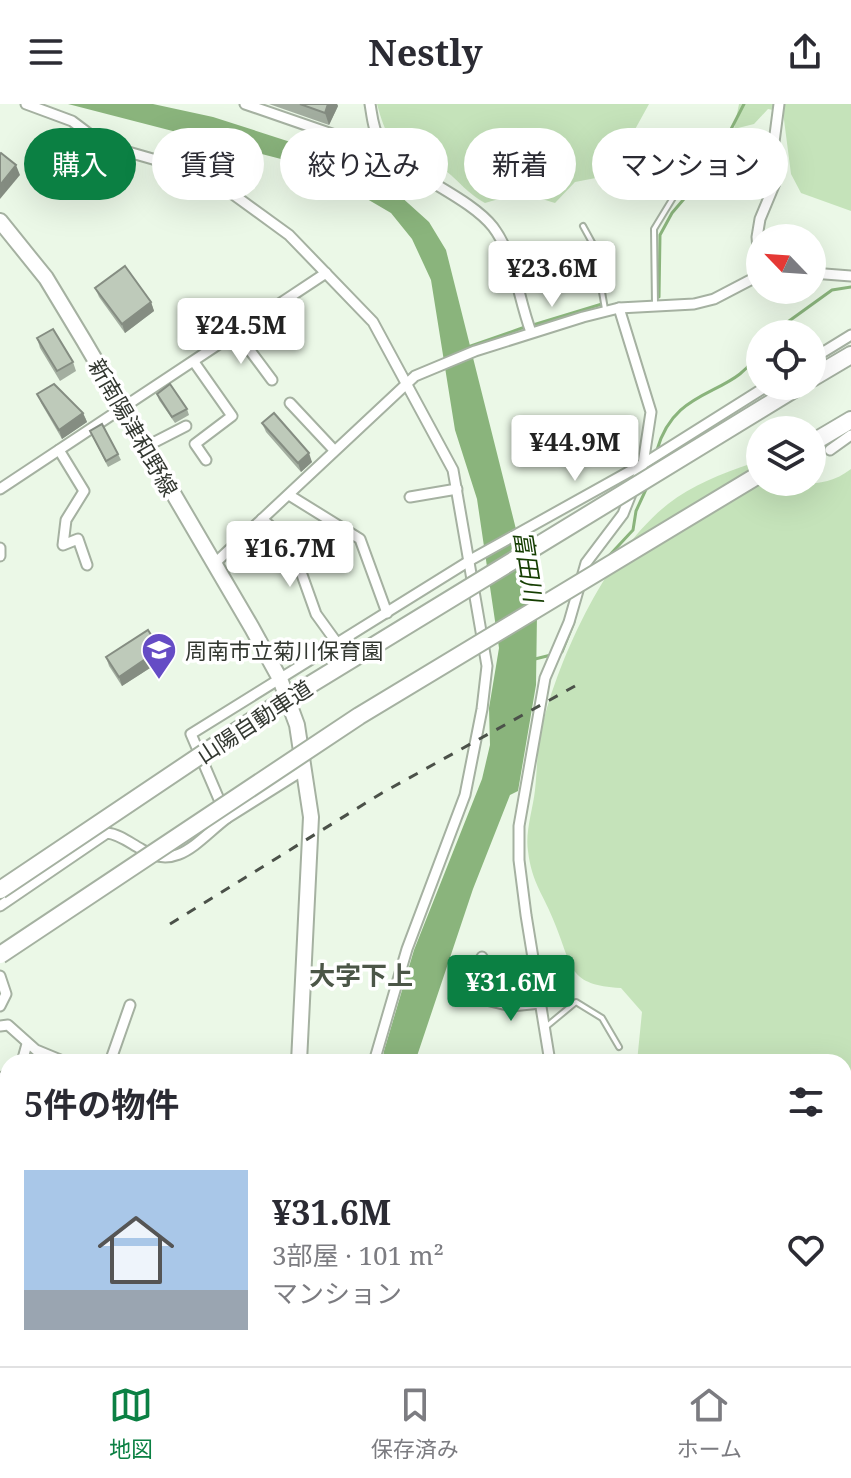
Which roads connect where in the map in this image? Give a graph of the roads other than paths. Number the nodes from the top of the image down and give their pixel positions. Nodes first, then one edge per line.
1 (26, 104) edge
2 (245, 104) edge
3 (370, 104) edge
4 (779, 104) edge
5 (315, 128) edge
6 (376, 128) edge
7 (448, 191) edge
8 (674, 200) edge
9 (0, 221) edge
10 (759, 224) edge
11 (583, 226) dead end
12 (326, 273) junction
13 (826, 274) edge
14 (851, 276) edge
15 (746, 282) edge
16 (655, 304) junction
17 (619, 308) junction
18 (605, 311) junction
19 (531, 332) junction
20 (237, 333) junction
21 (851, 335) edge
22 (826, 350) edge
23 (851, 355) edge
24 (194, 362) junction
25 (826, 370) edge
26 (272, 380) dead end
27 (405, 383) junction
28 (746, 399) edge
29 (776, 400) edge
30 (290, 403) dead end
31 (123, 408) junction
32 (851, 420) edge
33 (186, 426) dead end
34 (826, 435) edge
35 (851, 435) edge
36 (145, 447) junction
37 (59, 450) junction
38 (334, 450) junction
39 (830, 450) dead end
40 (206, 460) dead end
41 (643, 464) junction
42 (746, 482) edge
43 (457, 489) junction
44 (1, 490) edge
45 (289, 495) junction
46 (410, 497) dead end
47 (262, 519) junction
48 (0, 548) edge
49 (0, 556) edge
50 (471, 560) junction
51 (214, 564) junction
52 (87, 565) dead end
53 (387, 613) junction
54 (337, 643) junction
55 (280, 679) junction
56 (306, 768) junction
57 (227, 818) junction
58 (0, 890) edge
59 (0, 906) edge
60 (0, 955) edge
61 (482, 957) dead end
62 (0, 976) edge
63 (468, 999) dead end
64 (482, 999) junction
65 (541, 1003) junction
66 (130, 1005) dead end
67 (0, 1006) edge
68 (0, 1026) edge
69 (544, 1027) junction
70 (27, 1044) junction
71 (619, 1047) dead end
72 (24, 1054) edge
73 (48, 1054) edge
74 (113, 1054) edge
75 (299, 1054) edge
76 (376, 1054) edge
77 (549, 1054) edge

1 - 12 street
2 - 5 street
3 - 6 street
4 - 10 street
7 - 19 street
8 - 16 lane
9 - 31 main road, 新南陽津和野線
11 - 18 lane
12 - 20 street
12 - 27 street
13 - 14 street
15 - 16 street
16 - 17 street
17 - 18 street
17 - 41 street
18 - 19 street
19 - 27 street
20 - 24 street
20 - 26 street
21 - 22 street
23 - 25 highway
24 - 31 street
24 - 40 street
27 - 38 street
27 - 43 street
28 - 41 street
29 - 58 highway, 山陽自動車道, bridge
30 - 38 street
31 - 36 main road, 新南陽津和野線
31 - 37 street
32 - 34 highway
33 - 36 street
35 - 39 street
36 - 51 main road, 新南陽津和野線
37 - 44 street
37 - 52 street
38 - 45 street
41 - 50 street
41 - 65 street
42 - 60 highway, bridge
43 - 46 street
43 - 50 street
45 - 47 street
45 - 53 street
47 - 51 street
47 - 54 street
48 - 49 street
50 - 53 street
50 - 76 street
51 - 55 main road, 新南陽津和野線
53 - 54 street
54 - 55 street
55 - 56 main road, 新南陽津和野線
55 - 57 street
56 - 57 street
56 - 75 main road, 新南陽津和野線
57 - 59 street
61 - 64 street
62 - 67 street
63 - 64 street
64 - 65 street
65 - 69 street
66 - 74 street
68 - 70 street
69 - 71 lane
69 - 77 street
70 - 72 street
70 - 73 street

